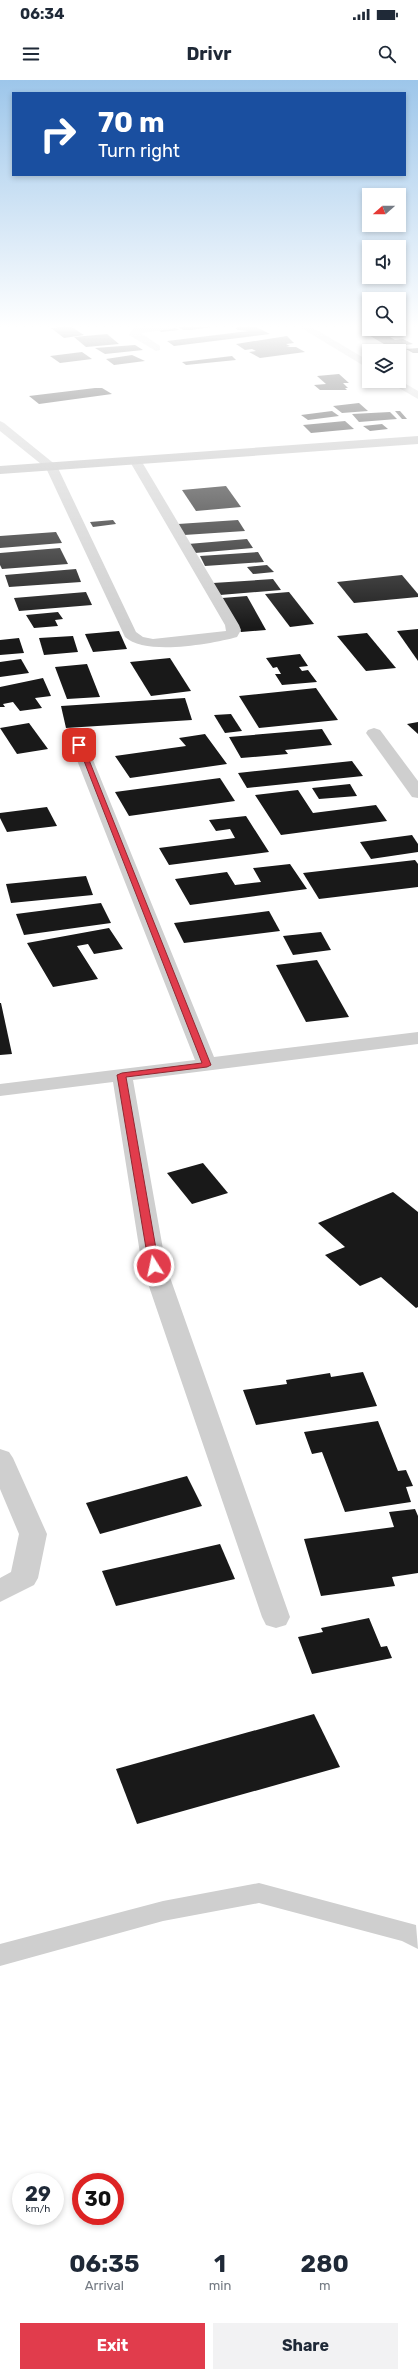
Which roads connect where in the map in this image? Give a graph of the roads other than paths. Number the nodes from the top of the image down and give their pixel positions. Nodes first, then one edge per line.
1 (1, 427) edge
2 (418, 440) edge
3 (135, 460) junction
4 (51, 466) junction
5 (0, 470) edge
6 (374, 734) dead end
7 (79, 745) dead end
8 (418, 793) edge
9 (418, 1038) edge
10 (207, 1065) junction
11 (122, 1075) junction
12 (0, 1090) edge
13 (0, 1458) edge
14 (0, 1591) edge
15 (276, 1617) dead end
16 (418, 1938) edge
17 (0, 1955) edge

1 - 4 street
2 - 3 street
3 - 4 street
3 - 4 street
4 - 5 street
6 - 8 street
7 - 10 street
9 - 10 street
10 - 11 street
11 - 12 street
11 - 15 street
13 - 14 street
16 - 17 lane

